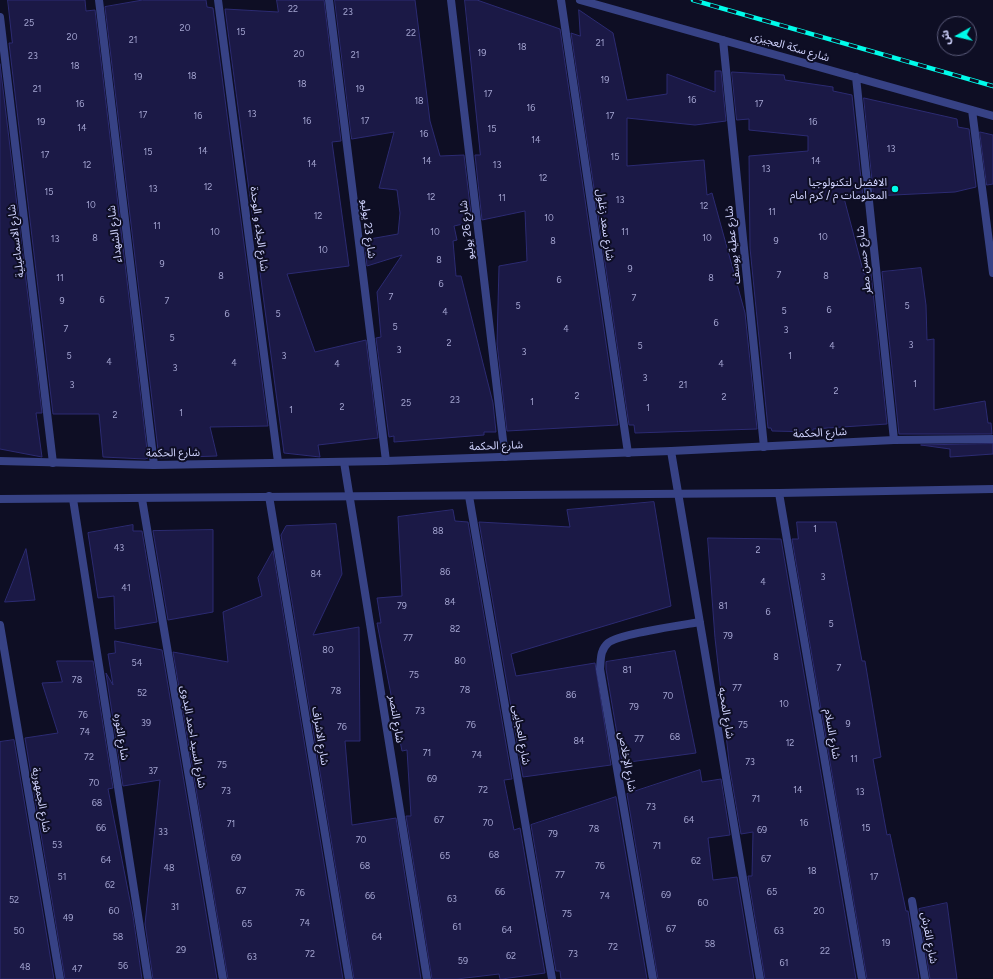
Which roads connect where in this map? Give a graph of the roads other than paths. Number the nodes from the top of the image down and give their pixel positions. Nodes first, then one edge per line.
1 (99, 0) edge
2 (218, 0) edge
3 (329, 0) edge
4 (451, 0) edge
5 (561, 0) edge
6 (580, 0) edge
7 (0, 17) edge
8 (723, 40) junction
9 (856, 77) junction
10 (972, 110) junction
11 (993, 116) edge
12 (993, 273) edge
13 (993, 439) edge
14 (894, 440) junction
15 (764, 447) junction
16 (671, 451) junction
17 (628, 453) junction
18 (505, 457) junction
19 (0, 461) edge
20 (386, 461) junction
21 (278, 462) junction
22 (344, 462) junction
23 (53, 463) junction
24 (154, 465) junction
25 (993, 489) edge
26 (779, 493) junction
27 (678, 494) junction
28 (269, 496) junction
29 (349, 496) junction
30 (469, 496) junction
31 (73, 499) junction
32 (142, 499) junction
33 (0, 500) edge
34 (700, 622) junction
35 (0, 625) edge
36 (912, 901) dead end
37 (60, 979) edge
38 (148, 979) edge
39 (223, 979) edge
40 (349, 979) edge
41 (427, 979) edge
42 (552, 979) edge
43 (653, 979) edge
44 (760, 979) edge
45 (862, 979) edge
46 (925, 979) edge

1 - 24 street, شارع الشهداء
2 - 21 street, شارع الجلاء و الوحدة
3 - 20 street, شارع 23 يوليو
4 - 18 street, شارع 26 يوليو
5 - 17 street, شارع سعد زغلول
6 - 8 street, شارع سكة العجيزى
7 - 23 street, شارع الاسماعيلية
8 - 9 street, شارع سكة العجيزى
8 - 15 street, شارع عطية يوسف
9 - 10 street, شارع سكة العجيزى
9 - 14 street, شارع حسن مطر
10 - 11 street, شارع سكة العجيزى
10 - 12 street
13 - 14 street, شارع الحكمة
14 - 15 street, شارع الحكمة
15 - 16 street, شارع الحكمة
16 - 17 street, شارع الحكمة
16 - 27 street, شارع المحبه
17 - 18 street, شارع الحكمة
18 - 20 street, شارع الحكمة
19 - 23 street, شارع الحكمة
20 - 22 street, شارع الحكمة
21 - 22 street, شارع الحكمة
21 - 24 street, شارع الحكمة
22 - 29 street, شارع النصر
23 - 24 street, شارع الحكمة
25 - 26 street
26 - 27 street
26 - 45 street, شارع السلام
27 - 30 street
27 - 34 street, شارع المحبه
28 - 29 street
28 - 32 street
28 - 40 street, شارع الاشراف
29 - 30 street
29 - 41 street, شارع النصر
30 - 42 street, شارع العجايبى
31 - 32 street
31 - 33 street
31 - 38 street, شارع الثوره
32 - 39 street, شارع السيد احمد البدوى
34 - 43 street, شارع الإخلاص
34 - 44 street, شارع المحبه
35 - 37 street, شارع الجمهورية
36 - 46 street, شارع القرش

